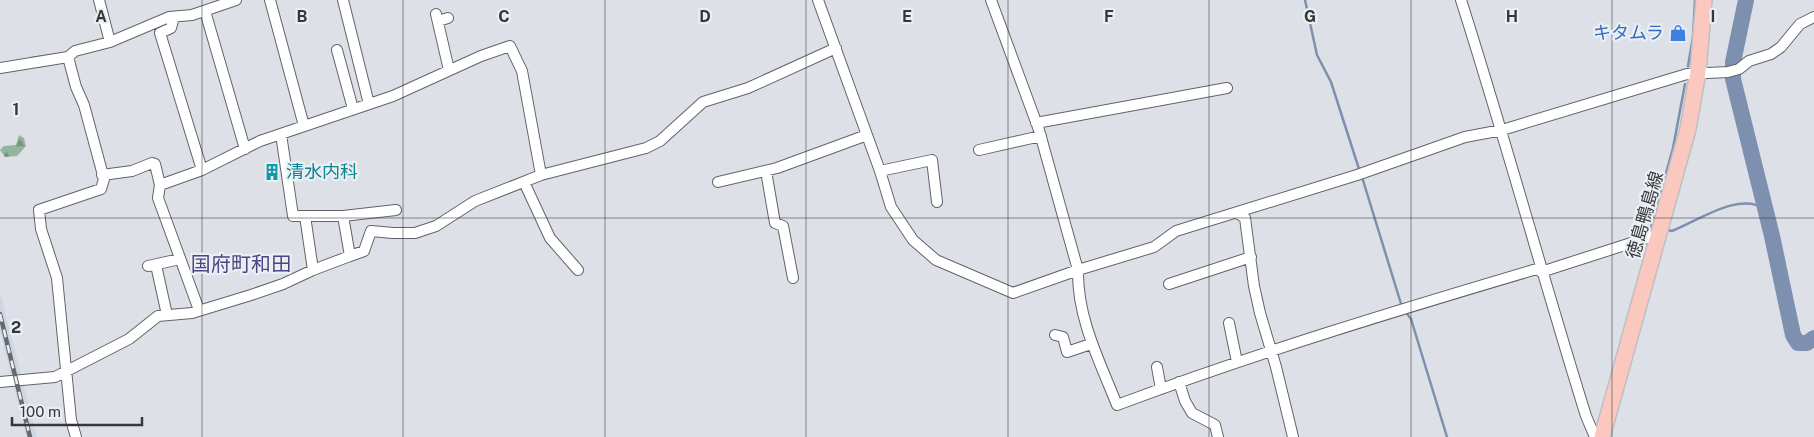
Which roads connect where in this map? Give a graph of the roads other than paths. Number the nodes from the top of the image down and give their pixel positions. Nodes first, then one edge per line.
1 (99, 0) edge
2 (236, 0) edge
3 (270, 0) edge
4 (343, 0) edge
5 (818, 0) edge
6 (991, 0) edge
7 (1462, 0) edge
8 (1704, 0) edge
9 (207, 7) edge
10 (174, 17) junction
11 (1814, 17) edge
12 (441, 18) dead end
13 (110, 42) junction
14 (836, 48) junction
15 (337, 50) dead end
16 (71, 55) junction
17 (0, 68) edge
18 (449, 70) junction
19 (1698, 72) junction
20 (1227, 88) dead end
21 (369, 104) junction
22 (353, 109) junction
23 (1036, 123) junction
24 (304, 126) junction
25 (1502, 130) junction
26 (281, 134) junction
27 (867, 135) junction
28 (1041, 136) junction
29 (245, 149) junction
30 (980, 150) dead end
31 (202, 170) junction
32 (766, 171) junction
33 (880, 171) junction
34 (102, 175) junction
35 (541, 175) junction
36 (524, 182) junction
37 (718, 182) dead end
38 (160, 185) junction
39 (937, 202) dead end
40 (396, 210) dead end
41 (1236, 213) junction
42 (305, 216) junction
43 (343, 216) junction
44 (1659, 234) junction
45 (350, 256) junction
46 (1251, 257) junction
47 (180, 259) junction
48 (313, 270) junction
49 (578, 270) dead end
50 (1078, 270) junction
51 (1541, 270) junction
52 (794, 278) dead end
53 (1169, 284) dead end
54 (199, 310) junction
55 (167, 315) junction
56 (1228, 324) dead end
57 (1055, 335) dead end
58 (1091, 344) junction
59 (1271, 352) junction
60 (1237, 362) junction
61 (1157, 367) dead end
62 (66, 370) junction
63 (0, 382) edge
64 (1179, 382) junction
65 (1161, 389) junction
66 (76, 437) edge
67 (1218, 437) edge
68 (1293, 437) edge
69 (1595, 437) edge
70 (1602, 437) edge

1 - 13 street
2 - 9 street
3 - 24 street
4 - 21 street
5 - 14 street
6 - 23 street
7 - 25 street
8 - 19 main road, 徳島鴨島線
9 - 10 street
9 - 29 street
10 - 13 street
10 - 31 street
11 - 19 street
12 - 18 street
13 - 16 street
14 - 27 street
14 - 35 street
15 - 22 street
16 - 17 street
16 - 34 street
18 - 21 street
18 - 35 street
19 - 25 street
19 - 44 main road, 徳島鴨島線
20 - 23 street
21 - 22 street
22 - 24 street
23 - 28 street
24 - 26 street
25 - 41 street
25 - 51 street
26 - 29 street
26 - 42 street
27 - 32 street
27 - 33 street
28 - 30 street
28 - 50 street
29 - 31 street
31 - 38 street
32 - 37 street
32 - 52 street
33 - 39 street
33 - 50 street
34 - 38 street
34 - 62 street
35 - 36 street
36 - 45 street
36 - 49 street
38 - 47 street
40 - 43 street
41 - 46 street
41 - 50 street
42 - 43 street
42 - 48 street
43 - 45 street
44 - 51 street
44 - 70 main road, 徳島鴨島線
45 - 48 street
46 - 53 street
46 - 59 street
47 - 54 street
47 - 55 street
48 - 54 street
50 - 58 street
51 - 59 street
51 - 69 street
54 - 55 street
55 - 62 street
56 - 60 street
57 - 58 street
58 - 65 street
59 - 60 street
59 - 68 street
60 - 64 street
61 - 65 street
62 - 63 street
62 - 66 street
64 - 65 street
64 - 67 street

